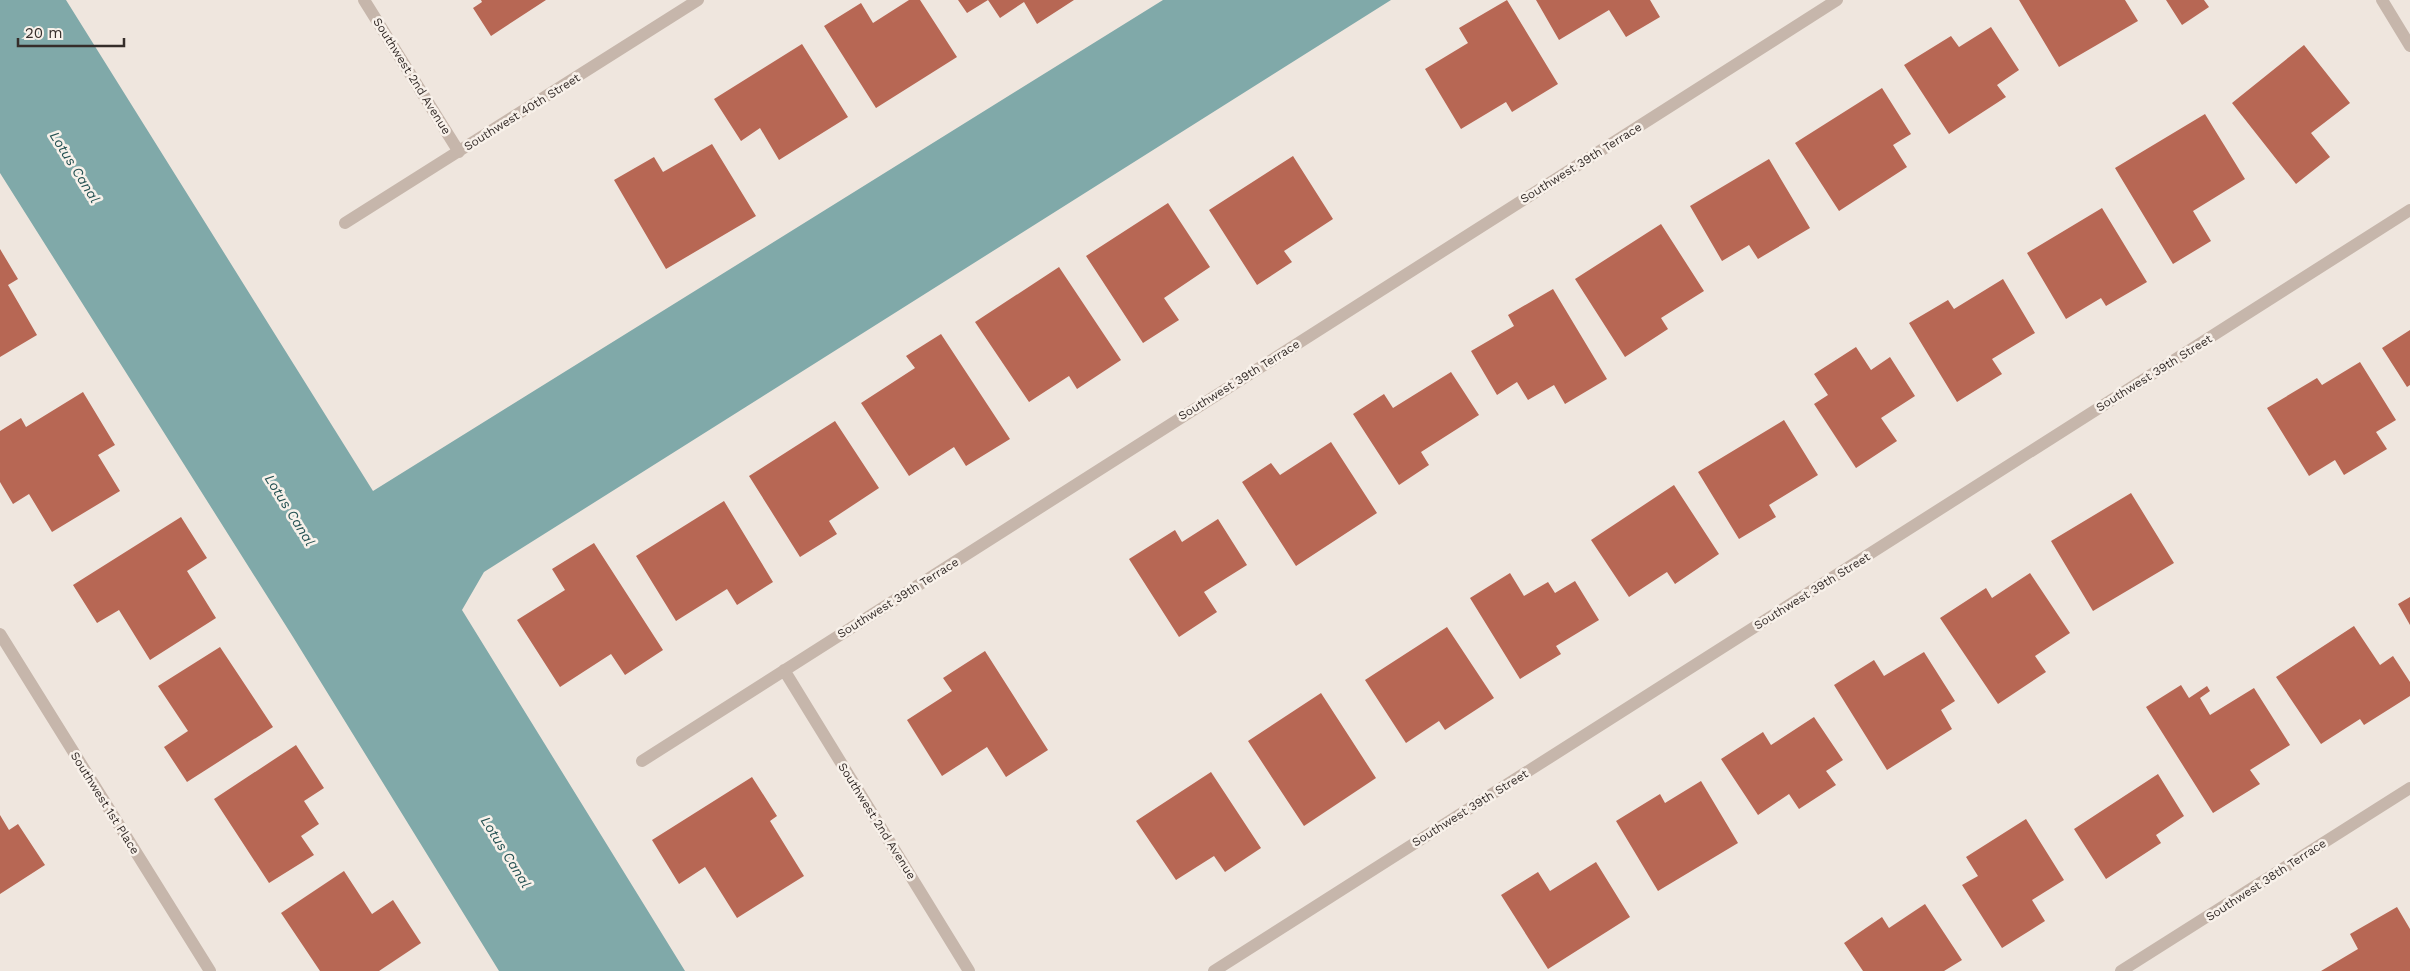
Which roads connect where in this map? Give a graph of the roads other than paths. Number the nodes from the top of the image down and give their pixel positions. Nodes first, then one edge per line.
1 (364, 0) edge
2 (698, 0) edge
3 (1837, 0) edge
4 (2382, 0) edge
5 (2410, 46) edge
6 (459, 152) junction
7 (2410, 210) edge
8 (345, 223) dead end
9 (0, 634) edge
10 (784, 670) junction
11 (642, 761) dead end
12 (2410, 788) edge
13 (210, 971) edge
14 (969, 971) edge
15 (1214, 971) edge
16 (2121, 971) edge

1 - 6 street, Southwest 2nd Avenue
2 - 6 street, Southwest 40th Street
3 - 10 street, Southwest 39th Terrace
4 - 5 street
6 - 8 street, Southwest 40th Street
7 - 15 street, Southwest 39th Street
9 - 13 street, Southwest 1st Place
10 - 11 street, Southwest 39th Terrace
10 - 14 street, Southwest 2nd Avenue
12 - 16 street, Southwest 38th Terrace

